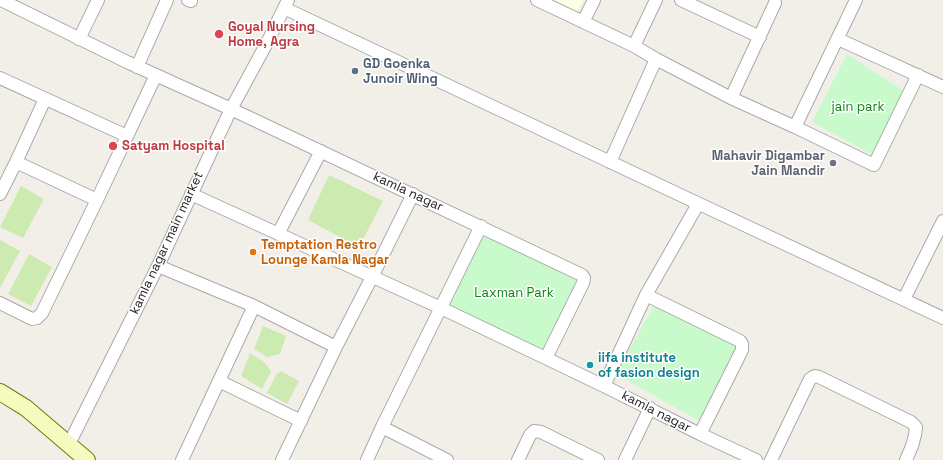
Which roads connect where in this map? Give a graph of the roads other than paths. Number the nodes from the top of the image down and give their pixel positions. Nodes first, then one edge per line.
1 (98, 0) edge
2 (166, 0) edge
3 (536, 0) edge
4 (594, 0) edge
5 (656, 0) edge
6 (681, 0) edge
7 (856, 0) edge
8 (3, 3) edge
9 (775, 3) dead end
10 (286, 4) edge
11 (583, 22) junction
12 (760, 37) junction
13 (79, 39) junction
14 (838, 39) junction
15 (634, 46) junction
16 (656, 59) junction
17 (137, 67) junction
18 (156, 75) junction
19 (918, 75) junction
20 (0, 78) edge
21 (943, 87) edge
22 (731, 98) junction
23 (45, 99) junction
24 (231, 109) junction
25 (795, 127) junction
26 (127, 136) junction
27 (320, 151) junction
28 (16, 162) junction
29 (610, 162) junction
30 (0, 194) edge
31 (191, 194) junction
32 (413, 194) junction
33 (97, 200) junction
34 (698, 204) junction
35 (943, 221) edge
36 (481, 226) junction
37 (278, 234) junction
38 (158, 266) junction
39 (372, 278) junction
40 (646, 295) junction
41 (904, 299) junction
42 (0, 303) edge
43 (254, 306) junction
44 (441, 308) junction
45 (943, 318) edge
46 (336, 347) junction
47 (546, 358) junction
48 (219, 381) junction
49 (604, 386) junction
50 (0, 392) edge
51 (650, 408) junction
52 (301, 421) junction
53 (382, 427) junction
54 (700, 434) junction
55 (69, 444) junction
56 (443, 459) edge
57 (87, 460) edge
58 (182, 460) edge
59 (282, 460) edge
60 (367, 460) edge
61 (518, 460) edge
62 (598, 460) edge
63 (625, 460) edge
64 (756, 460) edge
65 (771, 460) edge
66 (906, 460) edge

1 - 13 street
2 - 17 street
3 - 11 street
4 - 11 street
5 - 15 street
6 - 12 street
7 - 14 street
8 - 13 street, kamla nagar
9 - 12 street
10 - 24 street, kamla nagar main market
10 - 29 street
11 - 15 street
12 - 22 street
13 - 17 street, kamla nagar
14 - 19 street
14 - 25 street
15 - 16 street
16 - 22 street
16 - 29 street
17 - 18 street, kamla nagar
18 - 24 street, kamla nagar
18 - 26 street
19 - 21 street
19 - 25 street
20 - 23 street
22 - 25 street
23 - 26 street
23 - 28 street
24 - 27 street, kamla nagar
24 - 31 street, kamla nagar main market
26 - 33 street
27 - 32 street, kamla nagar
27 - 37 street
28 - 30 street
28 - 33 street
29 - 34 street
31 - 37 street, kamla nagar
31 - 38 street, kamla nagar main market
32 - 36 street, kamla nagar
32 - 39 street
33 - 42 street
34 - 40 street
34 - 41 street
35 - 41 street
36 - 44 street
36 - 47 street, kamla nagar
37 - 39 street, kamla nagar
38 - 43 street
38 - 55 street, kamla nagar main market
39 - 44 street, kamla nagar
39 - 46 street
40 - 49 street
40 - 54 street
41 - 45 street
43 - 46 street
43 - 48 street
44 - 47 street, kamla nagar
44 - 53 street
46 - 52 street
47 - 49 street, kamla nagar
48 - 52 street
48 - 58 street
49 - 51 street, kamla nagar
50 - 55 street
51 - 54 street, kamla nagar
51 - 63 street
52 - 59 street
53 - 56 street
53 - 60 street
54 - 64 street, kamla nagar
55 - 57 street
61 - 62 street
65 - 66 street

